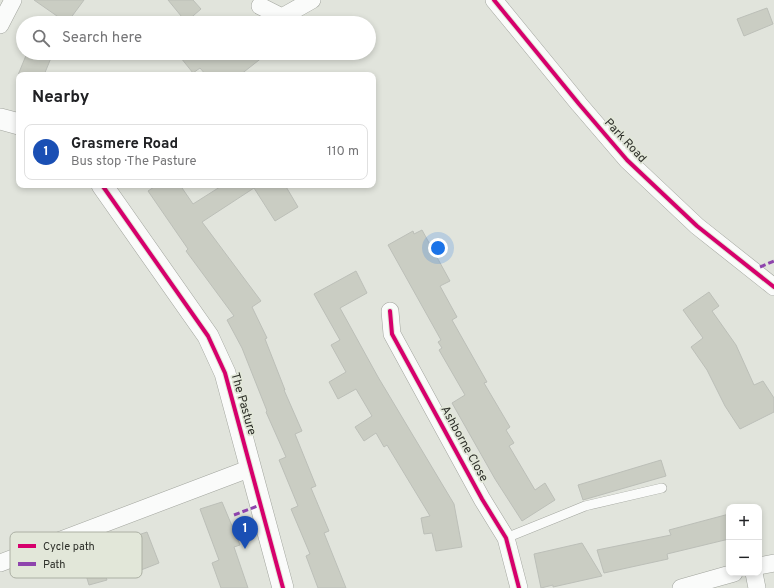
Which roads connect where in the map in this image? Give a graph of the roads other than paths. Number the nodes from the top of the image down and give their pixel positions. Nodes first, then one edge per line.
1 (13, 0) edge
2 (312, 0) edge
3 (494, 0) edge
4 (260, 6) dead end
5 (276, 16) edge
6 (288, 16) edge
7 (0, 25) edge
8 (0, 119) edge
9 (16, 123) edge
10 (104, 188) edge
11 (770, 279) edge
12 (390, 311) dead end
13 (251, 468) junction
14 (662, 488) dead end
15 (82, 532) edge
16 (506, 538) junction
17 (10, 559) edge
18 (0, 563) edge
19 (774, 563) edge
20 (762, 565) edge
21 (726, 575) edge
22 (755, 576) edge
23 (283, 588) edge
24 (518, 588) edge
25 (681, 588) edge
26 (757, 588) edge

1 - 7 street
2 - 6 street
3 - 11 street, Park Road
4 - 5 street
8 - 9 street
10 - 13 street, The Pasture
12 - 16 street, Ashborne Close
13 - 15 street
13 - 23 street, The Pasture
14 - 16 lane
16 - 24 street, Ashborne Close
17 - 18 street
19 - 20 street
21 - 25 street
22 - 26 street

